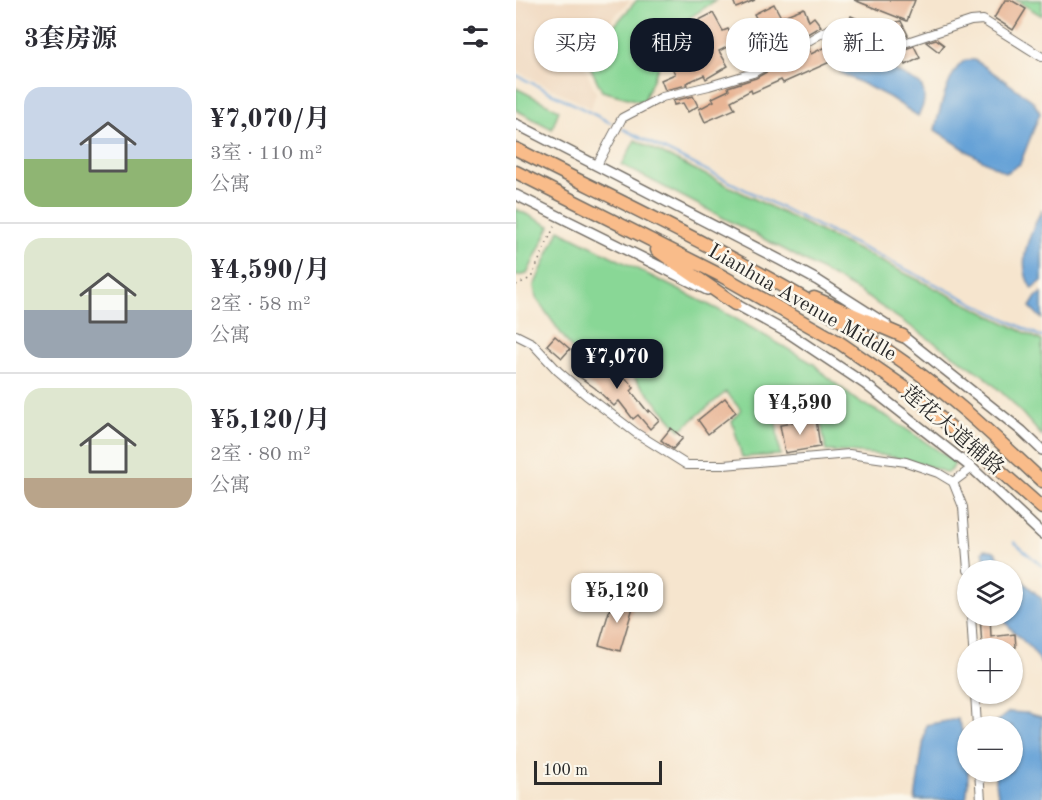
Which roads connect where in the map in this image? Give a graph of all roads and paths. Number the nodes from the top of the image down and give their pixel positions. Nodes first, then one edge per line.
1 (1042, 57) edge
2 (516, 124) edge
3 (519, 150) edge
4 (597, 165) junction
5 (516, 172) edge
6 (516, 195) edge
7 (559, 216) junction
8 (619, 224) junction
9 (767, 278) junction
10 (516, 285) edge
11 (735, 303) junction
12 (516, 335) edge
13 (903, 336) junction
14 (983, 425) junction
15 (969, 441) junction
16 (1041, 448) edge
17 (972, 468) junction
18 (1042, 481) edge
19 (953, 482) junction
20 (1042, 508) edge
21 (1042, 534) edge
22 (967, 560) edge
23 (980, 782) edge
24 (981, 800) edge

1 - 4 street
2 - 4 street, 莲花大道辅路
3 - 9 main road, Lianhua Avenue Middle
4 - 13 street, 莲花大道辅路
5 - 8 main road, Lianhua Avenue Middle
6 - 7 street, 莲花大道辅路
7 - 10 path
7 - 11 street, 莲花大道辅路
8 - 11 main road
8 - 15 main road, Lianhua Avenue Middle
9 - 13 main road
9 - 14 main road, Lianhua Avenue Middle
11 - 17 street, 莲花大道辅路
12 - 19 street
13 - 16 street, 莲花大道辅路
14 - 15 main road
14 - 18 main road, Lianhua Avenue Middle
15 - 20 main road, Lianhua Avenue Middle
17 - 19 street
17 - 21 street, 莲花大道辅路
19 - 22 street
23 - 24 street

